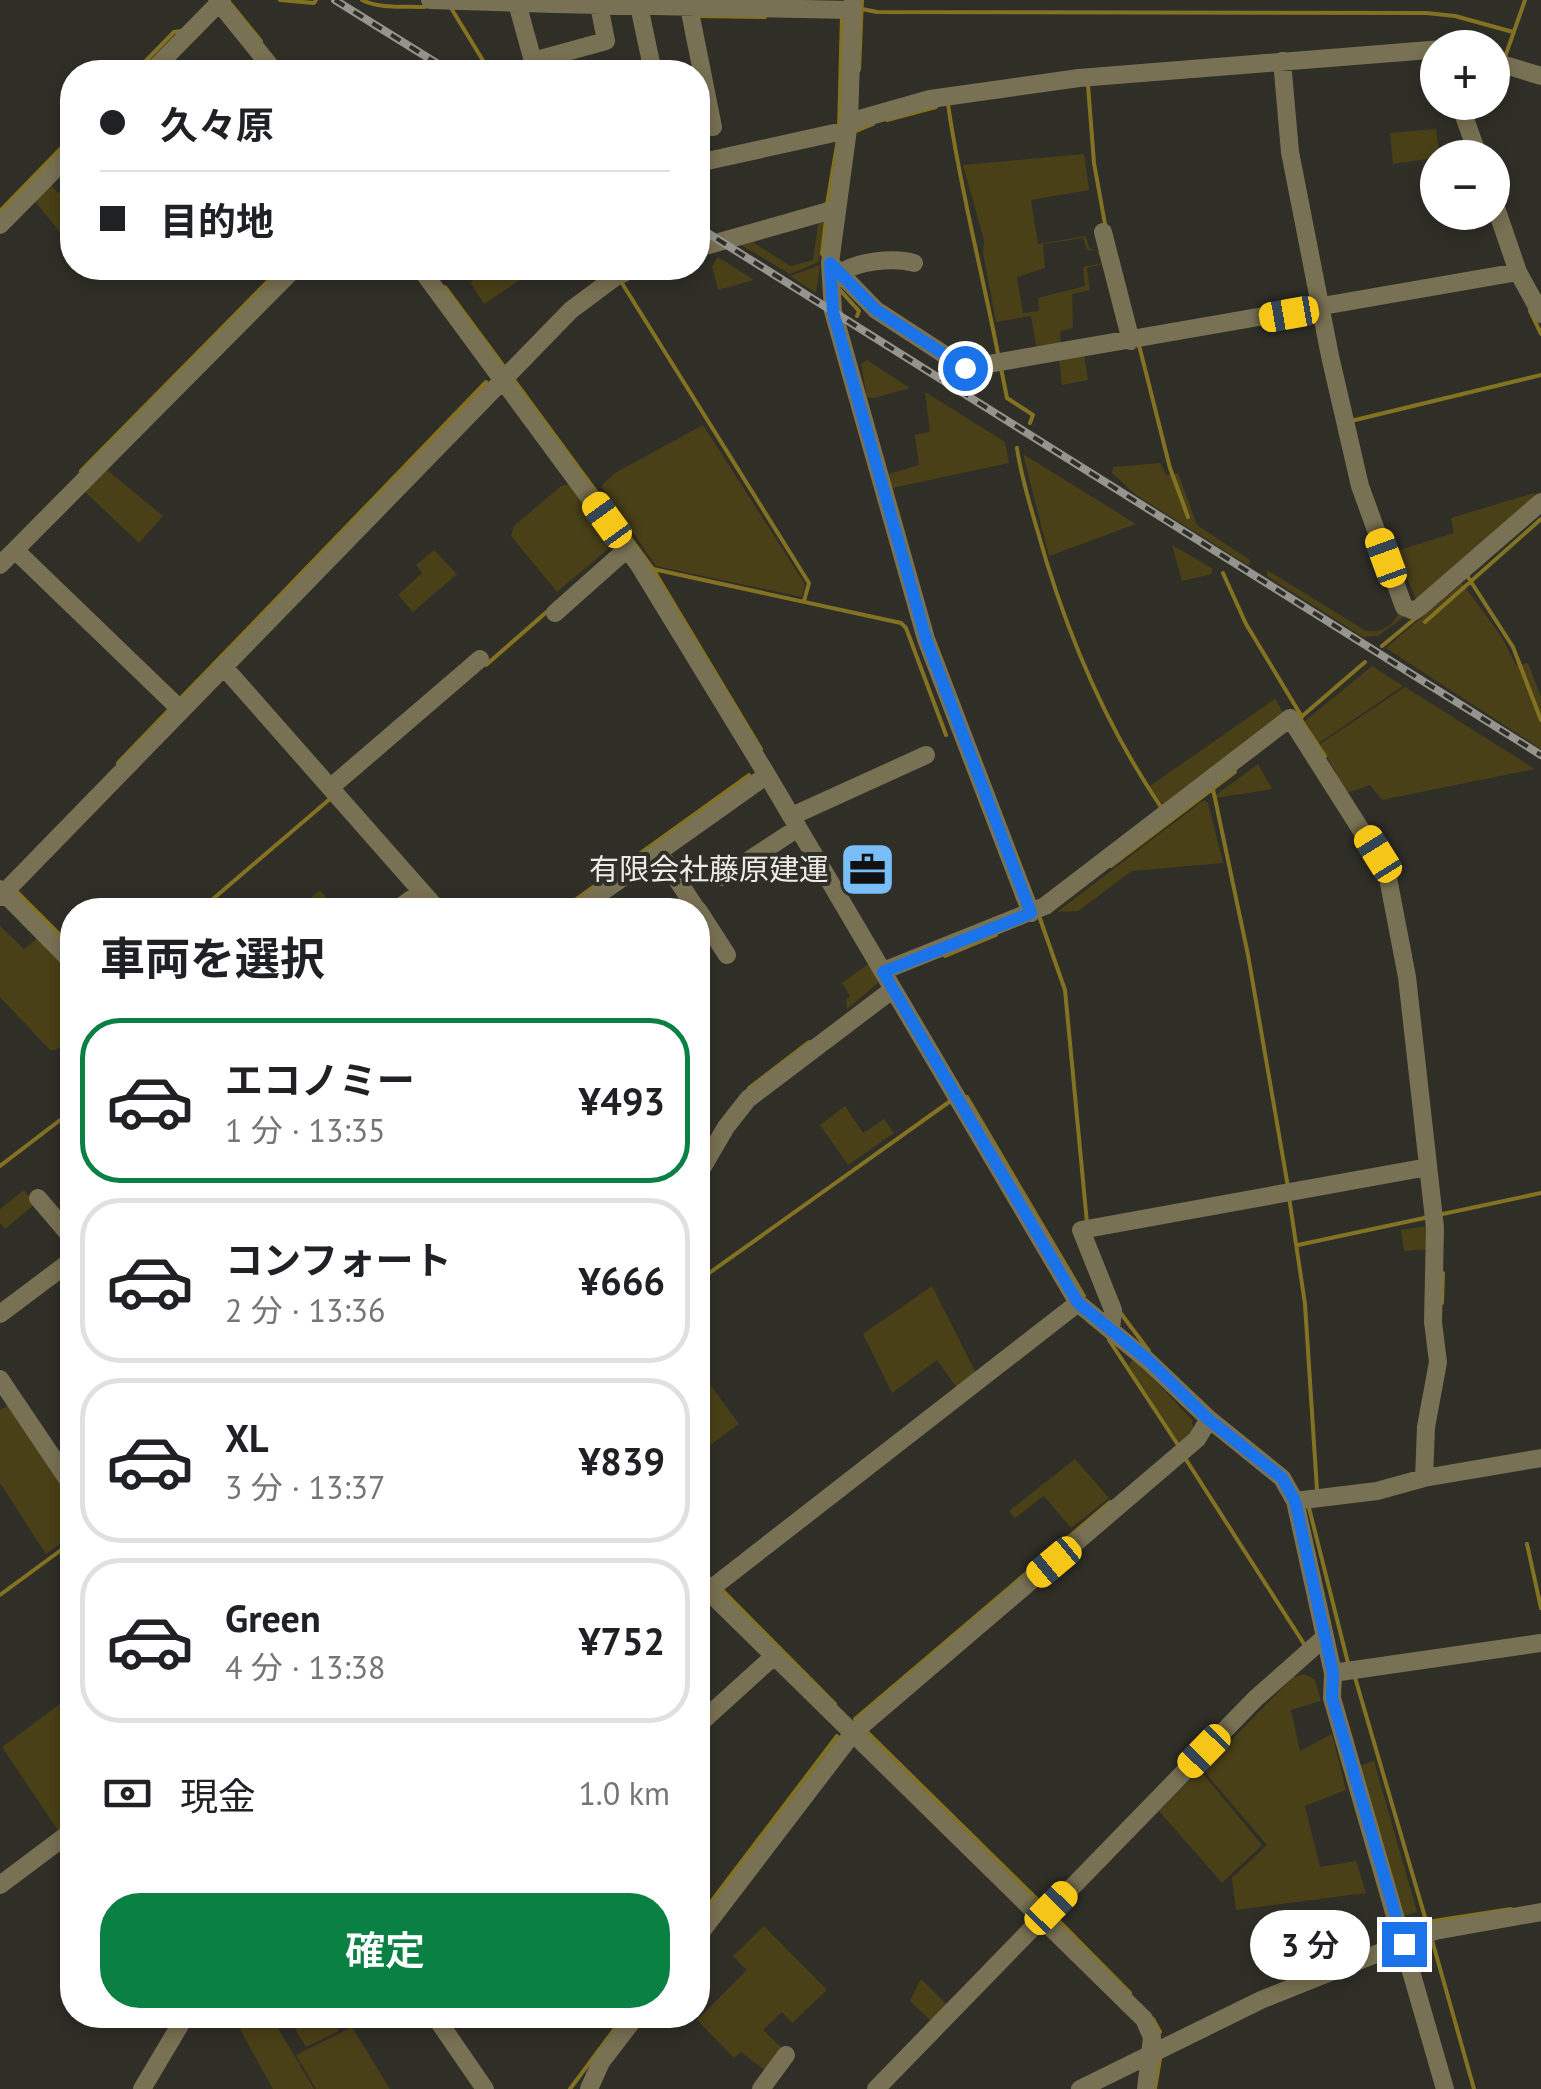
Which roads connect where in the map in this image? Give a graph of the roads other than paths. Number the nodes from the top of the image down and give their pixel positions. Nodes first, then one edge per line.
1 (430, 0) edge
2 (220, 1) edge
3 (550, 2) edge
4 (847, 7) edge
5 (517, 8) junction
6 (599, 10) junction
7 (640, 11) junction
8 (690, 12) junction
9 (1420, 50) edge
10 (163, 60) edge
11 (266, 60) edge
12 (533, 60) edge
13 (537, 60) edge
14 (650, 60) edge
15 (700, 60) edge
16 (1282, 65) junction
17 (1510, 66) edge
18 (1541, 76) edge
19 (710, 108) edge
20 (714, 127) dead end
21 (843, 131) junction
22 (710, 160) edge
23 (60, 164) edge
24 (830, 210) junction
25 (0, 225) edge
26 (1502, 230) edge
27 (1103, 232) dead end
28 (710, 245) edge
29 (914, 264) dead end
30 (834, 268) junction
31 (1514, 273) junction
32 (282, 280) edge
33 (430, 280) edge
34 (613, 280) edge
35 (1320, 308) junction
36 (1541, 314) edge
37 (1131, 341) junction
38 (507, 374) junction
39 (1541, 502) edge
40 (628, 549) junction
41 (6, 551) edge
42 (556, 613) dead end
43 (480, 660) dead end
44 (224, 666) junction
45 (177, 706) junction
46 (926, 755) dead end
47 (768, 775) junction
48 (334, 792) junction
49 (795, 822) junction
50 (659, 852) junction
51 (723, 877) dead end
52 (5, 891) edge
53 (421, 892) junction
54 (413, 898) edge
55 (427, 898) edge
56 (594, 898) edge
57 (689, 898) edge
58 (1031, 913) junction
59 (710, 929) edge
60 (60, 949) edge
61 (728, 956) dead end
62 (889, 977) junction
63 (710, 1154) edge
64 (1428, 1167) junction
65 (38, 1198) dead end
66 (60, 1224) edge
67 (60, 1269) edge
68 (1078, 1303) junction
69 (0, 1314) edge
70 (1111, 1329) junction
71 (0, 1379) edge
72 (1208, 1419) junction
73 (1541, 1458) edge
74 (60, 1468) edge
75 (1424, 1478) junction
76 (1304, 1500) junction
77 (710, 1581) edge
78 (710, 1588) edge
79 (1541, 1643) edge
80 (1313, 1645) junction
81 (774, 1656) junction
82 (1345, 1671) junction
83 (710, 1714) edge
84 (853, 1732) junction
85 (60, 1840) edge
86 (0, 1885) edge
87 (1541, 1912) edge
88 (1046, 1913) junction
89 (710, 1920) edge
90 (1404, 1944) junction
91 (178, 2028) edge
92 (443, 2028) edge
93 (627, 2028) edge
94 (1151, 2054) junction
95 (786, 2055) dead end
96 (142, 2089) edge
97 (486, 2089) edge
98 (589, 2089) edge
99 (762, 2089) edge
100 (876, 2089) edge
101 (1080, 2089) edge
102 (1146, 2089) edge
103 (1446, 2089) edge

1 - 5 street
2 - 10 street
2 - 11 street
3 - 5 street
3 - 6 street
4 - 8 street
4 - 21 street
5 - 12 street
6 - 7 street
6 - 13 street
7 - 8 street
7 - 14 street
8 - 15 street
9 - 16 street
16 - 21 street
16 - 35 street
17 - 18 street
19 - 20 street
21 - 22 street
21 - 24 street
23 - 25 street
24 - 28 street
24 - 30 street
26 - 31 street
27 - 37 street
29 - 30 street
30 - 37 street
30 - 58 street
31 - 35 street
31 - 36 street
32 - 41 street
33 - 38 street
34 - 38 street
35 - 37 street
35 - 39 street
38 - 40 street
38 - 44 street
40 - 42 street
40 - 47 street
41 - 45 street
43 - 48 street
44 - 45 street
44 - 48 street
45 - 52 street
46 - 49 street
47 - 49 street
47 - 50 street
48 - 53 street
49 - 51 street
49 - 62 street
50 - 56 street
50 - 57 street
52 - 60 street
53 - 54 street
53 - 55 street
58 - 62 street
58 - 64 street
59 - 61 street
62 - 63 street
62 - 68 street
64 - 70 street
64 - 75 street
65 - 66 street
67 - 69 street
68 - 70 street
68 - 77 street
70 - 72 street
71 - 74 street
72 - 76 street
72 - 84 street
73 - 75 street
75 - 76 street
76 - 80 street
78 - 81 street
79 - 82 street
80 - 82 street
80 - 88 street
81 - 83 street
81 - 84 street
82 - 90 street
84 - 88 street
84 - 89 street
85 - 86 street
87 - 90 street
88 - 94 street
88 - 100 street
90 - 94 street
90 - 103 street
91 - 96 street
92 - 97 street
93 - 98 street
94 - 101 street
94 - 102 street
95 - 99 street

